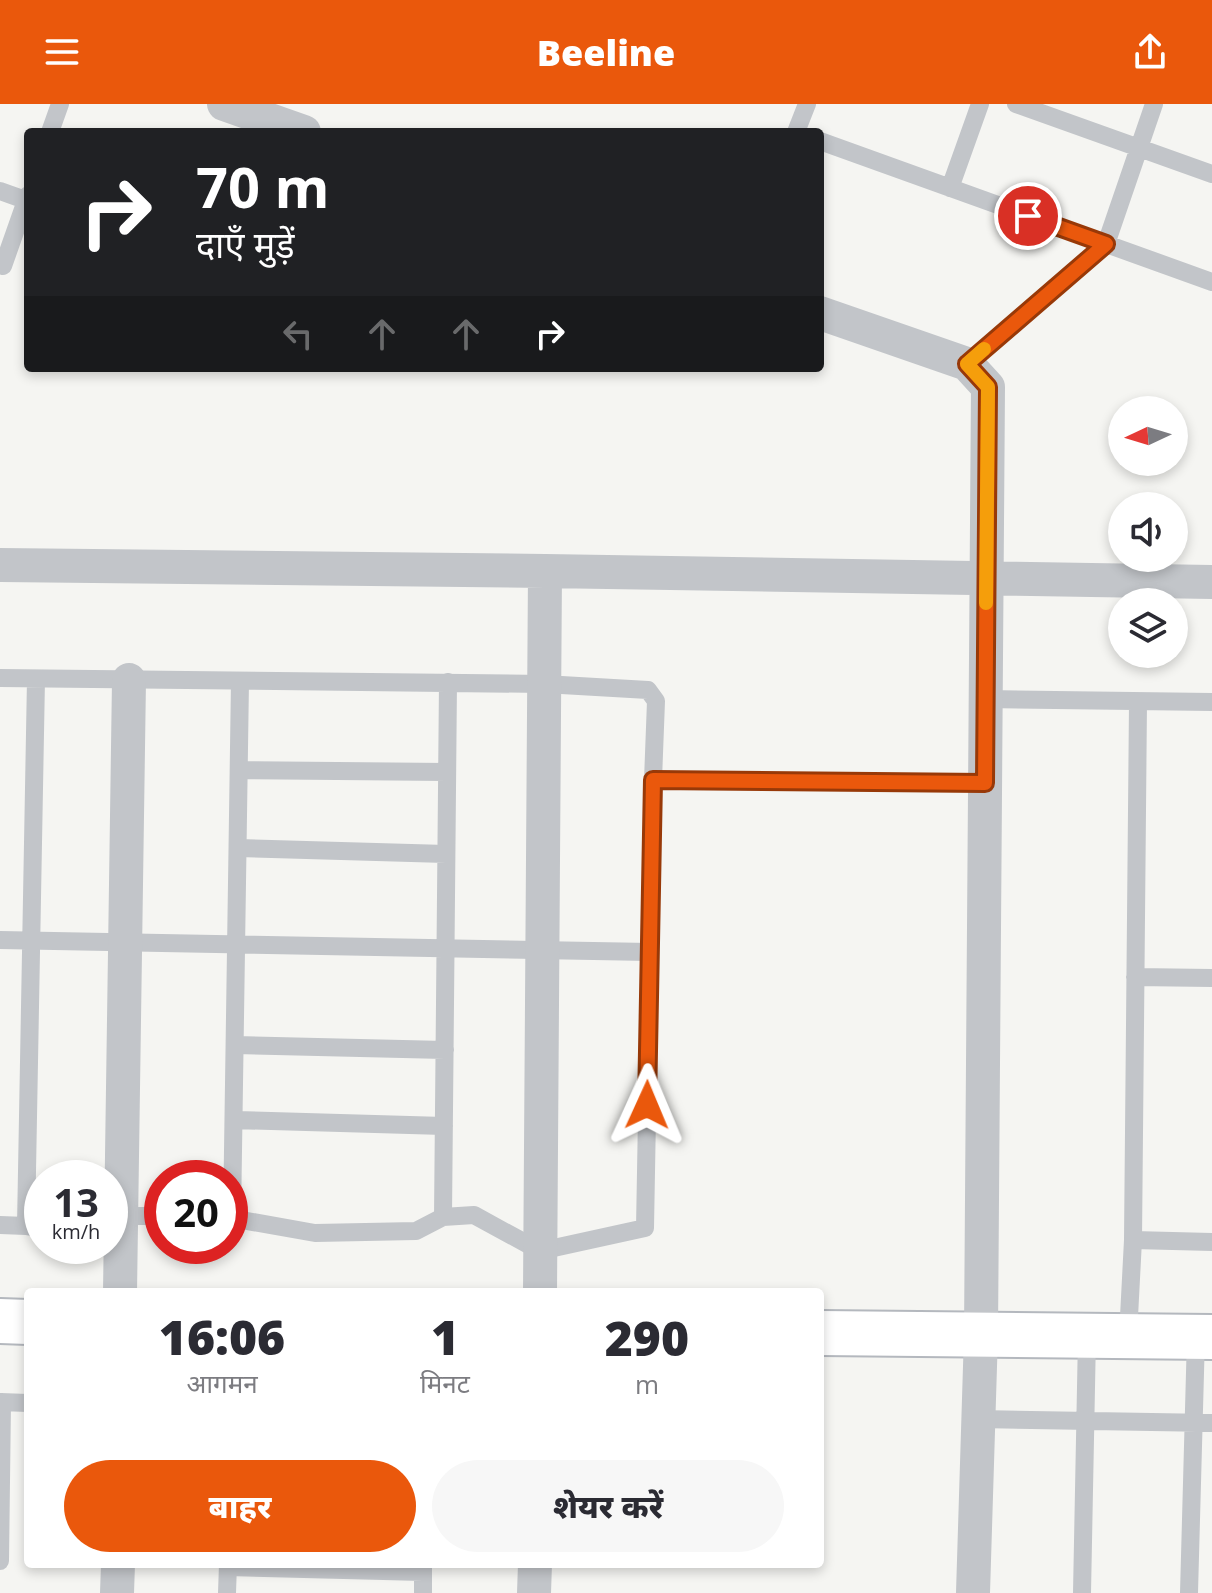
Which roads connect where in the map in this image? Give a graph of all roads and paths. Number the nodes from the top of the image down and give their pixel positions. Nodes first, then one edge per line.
1 (60, 104) edge
2 (224, 104) edge
3 (807, 104) edge
4 (980, 104) edge
5 (1016, 104) edge
6 (1154, 104) edge
7 (51, 128) edge
8 (293, 128) edge
9 (798, 128) edge
10 (824, 142) edge
11 (1139, 148) junction
12 (1212, 174) edge
13 (950, 188) junction
14 (0, 191) edge
15 (24, 198) edge
16 (24, 207) edge
17 (1106, 244) junction
18 (3, 266) dead end
19 (1212, 282) edge
20 (824, 314) edge
21 (967, 364) junction
22 (0, 565) edge
23 (545, 571) junction
24 (986, 579) junction
25 (1212, 582) edge
26 (0, 678) edge
27 (36, 679) junction
28 (129, 680) junction
29 (240, 681) junction
30 (448, 682) junction
31 (544, 684) junction
32 (985, 699) junction
33 (1212, 702) edge
34 (1138, 703) junction
35 (239, 770) junction
36 (447, 772) junction
37 (653, 780) junction
38 (985, 783) junction
39 (238, 848) junction
40 (446, 854) junction
41 (0, 940) edge
42 (32, 941) junction
43 (125, 943) junction
44 (237, 945) junction
45 (445, 949) junction
46 (542, 950) junction
47 (650, 952) junction
48 (1135, 977) junction
49 (1212, 978) edge
50 (235, 1045) junction
51 (445, 1050) junction
52 (234, 1120) junction
53 (444, 1126) junction
54 (34, 1160) edge
55 (120, 1160) edge
56 (233, 1160) edge
57 (443, 1217) junction
58 (248, 1221) edge
59 (0, 1225) edge
60 (24, 1227) edge
61 (1133, 1240) junction
62 (1212, 1242) edge
63 (540, 1251) junction
64 (119, 1264) edge
65 (120, 1288) edge
66 (540, 1288) edge
67 (0, 1321) edge
68 (24, 1322) edge
69 (824, 1333) edge
70 (981, 1334) junction
71 (1108, 1336) junction
72 (1204, 1336) edge
73 (1, 1402) edge
74 (24, 1403) edge
75 (978, 1419) junction
76 (1085, 1421) junction
77 (1203, 1423) edge
78 (0, 1561) edge
79 (118, 1568) edge
80 (228, 1568) edge
81 (423, 1568) edge
82 (535, 1568) edge
83 (117, 1593) edge
84 (227, 1593) edge
85 (423, 1593) edge
86 (534, 1593) edge
87 (973, 1593) edge
88 (1082, 1593) edge
89 (1189, 1593) edge

1 - 7 lane
2 - 8 street
3 - 9 lane
4 - 13 lane
5 - 11 lane
6 - 11 lane
10 - 13 lane
11 - 12 lane
11 - 17 lane
13 - 17 lane
14 - 15 lane
16 - 18 lane
17 - 19 lane
17 - 21 lane
20 - 21 street
21 - 24 street
22 - 23 street
23 - 24 street
23 - 31 street
24 - 25 street
24 - 32 street
26 - 27 lane
27 - 28 lane
27 - 42 lane
28 - 29 lane
28 - 43 street
29 - 30 lane
29 - 35 lane
30 - 31 lane
30 - 36 lane
31 - 37 lane
31 - 46 street
32 - 34 lane
32 - 38 street
33 - 34 lane
34 - 48 lane
35 - 36 lane
35 - 39 lane
36 - 40 lane
37 - 38 lane
37 - 47 lane
38 - 70 street
39 - 40 lane
39 - 44 lane
40 - 45 lane
41 - 42 lane
42 - 43 lane
42 - 54 lane
43 - 44 lane
43 - 55 street
44 - 45 lane
44 - 50 lane
45 - 46 lane
45 - 51 lane
46 - 47 lane
46 - 63 street
47 - 63 lane
48 - 49 lane
48 - 61 lane
50 - 51 lane
50 - 52 lane
51 - 53 lane
52 - 53 lane
52 - 56 lane
53 - 57 lane
57 - 58 lane
57 - 63 lane
59 - 60 lane
61 - 62 lane
61 - 71 lane
63 - 66 street
64 - 65 street
67 - 68 street
69 - 70 street
70 - 71 street
70 - 75 street
71 - 72 street
71 - 76 lane
72 - 77 lane
73 - 74 lane
73 - 78 lane
75 - 76 lane
75 - 87 street
76 - 77 lane
76 - 88 lane
77 - 89 lane
79 - 83 street
80 - 84 lane
81 - 85 lane
82 - 86 street

